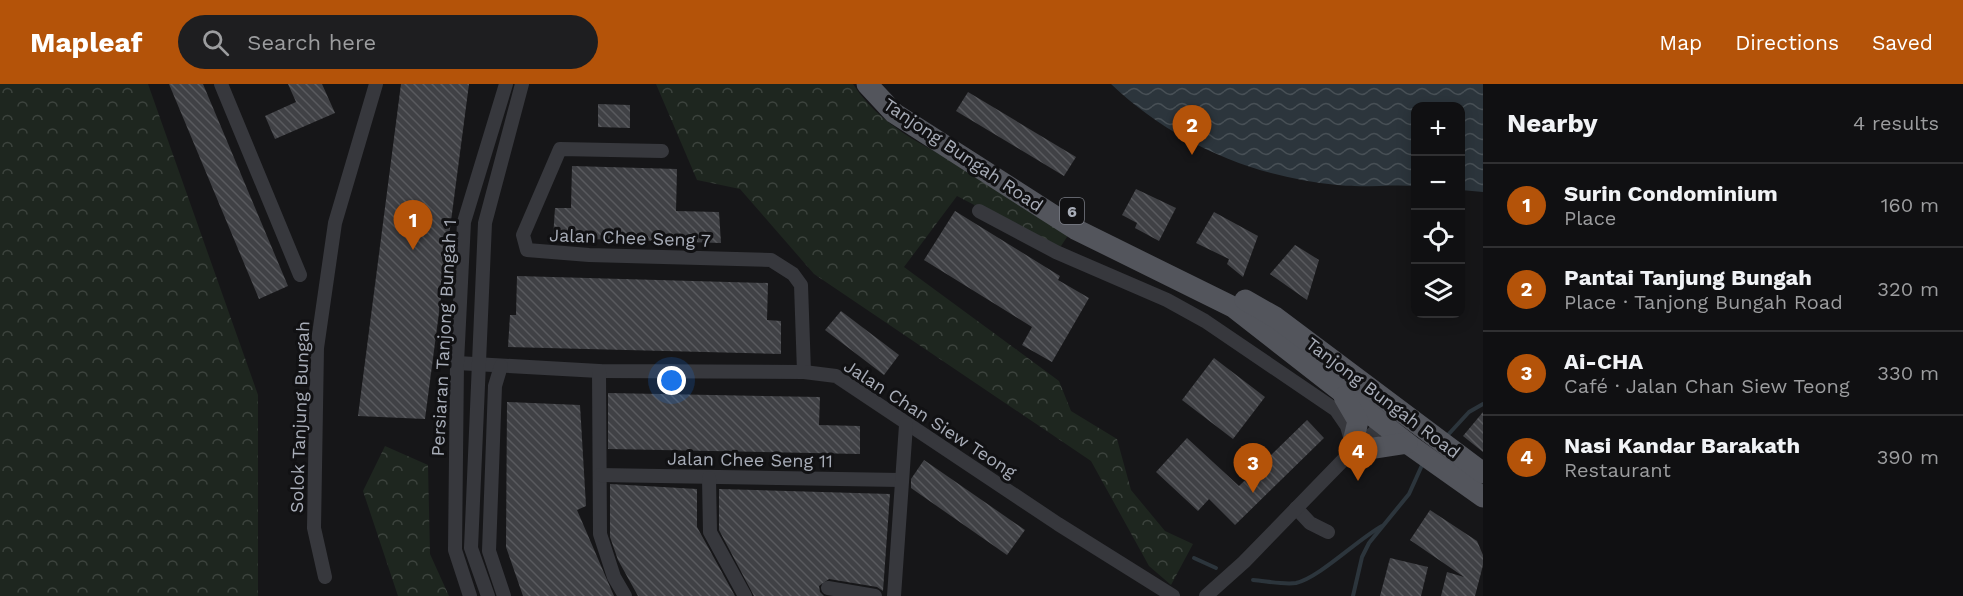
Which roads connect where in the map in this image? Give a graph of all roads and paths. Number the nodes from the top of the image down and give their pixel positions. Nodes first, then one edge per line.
1 (221, 84) edge
2 (376, 84) edge
3 (506, 84) edge
4 (522, 84) edge
5 (867, 84) edge
6 (882, 84) edge
7 (662, 151) dead end
8 (979, 211) dead end
9 (300, 275) dead end
10 (457, 363) junction
11 (479, 363) junction
12 (501, 366) junction
13 (599, 371) junction
14 (804, 372) junction
15 (478, 385) junction
16 (1335, 385) junction
17 (495, 386) junction
18 (1389, 415) junction
19 (906, 425) junction
20 (1409, 445) junction
21 (1353, 450) junction
22 (1483, 473) edge
23 (600, 475) junction
24 (709, 478) junction
25 (901, 480) junction
26 (1483, 497) edge
27 (1296, 508) junction
28 (1328, 532) dead end
29 (325, 577) dead end
30 (828, 588) dead end
31 (470, 596) edge
32 (488, 596) edge
33 (504, 596) edge
34 (625, 596) edge
35 (745, 596) edge
36 (875, 596) edge
37 (894, 596) edge
38 (1173, 596) edge
39 (1206, 596) edge

1 - 9 street
2 - 29 street, Solok Tanjung Bungah
3 - 10 street, Persiaran Tanjong Bungah 1
4 - 11 street, Persiaran Tanjong Bungah 1
5 - 16 main road, Tanjong Bungah Road / 6
6 - 18 main road, Tanjong Bungah Road / 6
7 - 14 street, Jalan Chee Seng 7
8 - 21 street
10 - 11 street, Jalan Chan Siew Teong
10 - 31 street, Persiaran Tanjong Bungah 1
11 - 12 street, Jalan Chan Siew Teong
11 - 15 street, Persiaran Tanjong Bungah 1
12 - 13 street, Jalan Chan Siew Teong
12 - 17 street
13 - 14 street, Jalan Chan Siew Teong
13 - 23 street
14 - 19 street, Jalan Chan Siew Teong
15 - 17 street
15 - 32 street, Persiaran Tanjong Bungah 1
16 - 18 main road, Tanjong Bungah Road / 6
16 - 21 main road
17 - 33 street
18 - 20 main road, Tanjong Bungah Road / 6
18 - 21 street
18 - 22 main road, Tanjong Bungah Road / 6
19 - 25 street
19 - 38 street, Jalan Chan Siew Teong
20 - 21 main road
20 - 26 main road, Tanjong Bungah Road / 6
21 - 27 street
23 - 24 street, Jalan Chee Seng 11
23 - 34 street
24 - 25 street, Jalan Chee Seng 11
24 - 35 street
25 - 37 street
27 - 28 street
27 - 39 street
30 - 36 street

